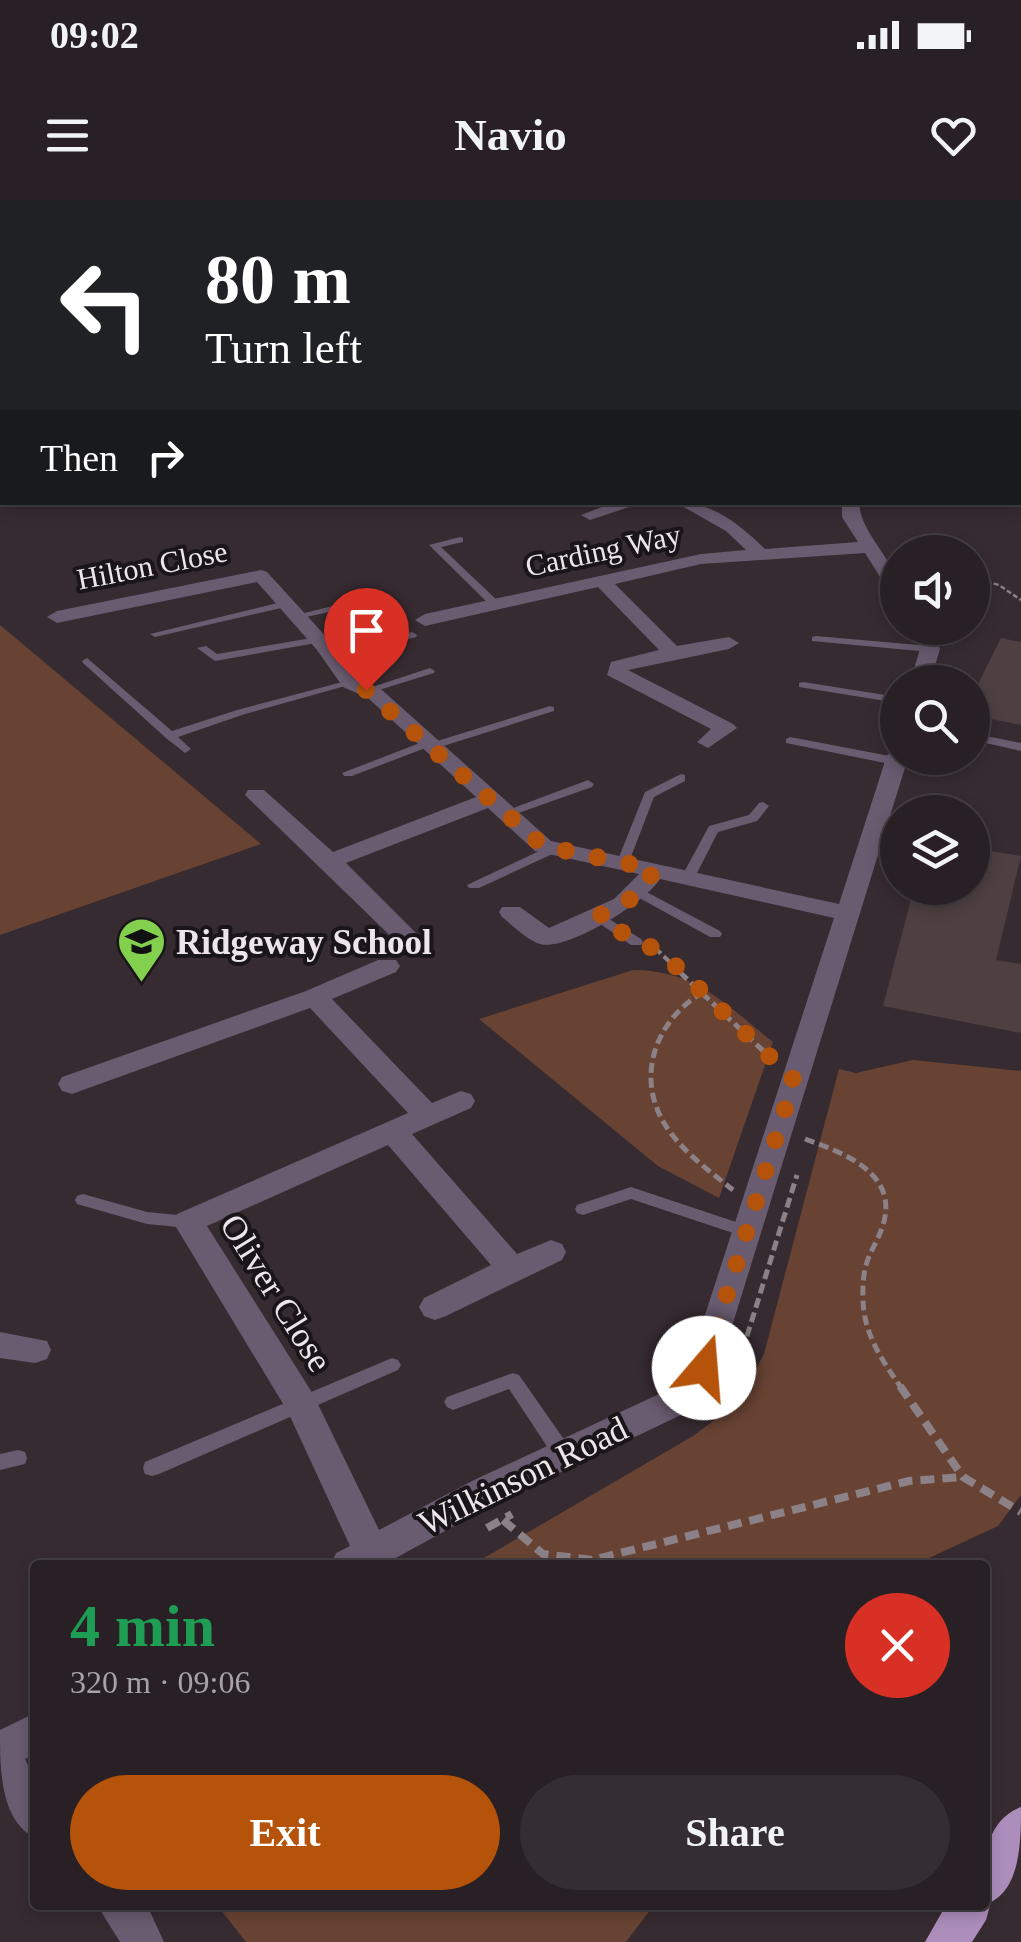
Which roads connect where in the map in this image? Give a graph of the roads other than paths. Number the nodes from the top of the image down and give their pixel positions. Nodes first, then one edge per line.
1 (624, 505) edge
2 (689, 505) edge
3 (850, 505) edge
4 (590, 514) dead end
5 (460, 540) dead end
6 (868, 547) junction
7 (760, 554) junction
8 (880, 564) edge
9 (288, 570) dead end
10 (260, 576) junction
11 (602, 581) junction
12 (362, 602) dead end
13 (496, 604) junction
14 (292, 610) junction
15 (471, 610) junction
16 (56, 617) dead end
17 (419, 628) joint
18 (494, 630) dead end
19 (156, 634) dead end
20 (816, 639) dead end
21 (729, 643) dead end
22 (928, 645) edge
23 (202, 648) dead end
24 (324, 648) junction
25 (930, 649) junction
26 (673, 653) junction
27 (87, 661) dead end
28 (925, 665) edge
29 (430, 671) dead end
30 (803, 686) dead end
31 (358, 687) junction
32 (880, 697) edge
33 (550, 710) dead end
34 (747, 715) dead end
35 (726, 728) junction
36 (170, 736) junction
37 (990, 740) edge
38 (790, 741) dead end
39 (708, 742) dead end
40 (431, 745) junction
41 (1021, 746) edge
42 (185, 748) dead end
43 (880, 755) edge
44 (348, 773) dead end
45 (891, 775) edge
46 (680, 778) dead end
47 (588, 784) dead end
48 (256, 795) dead end
49 (499, 806) junction
50 (763, 806) dead end
51 (554, 848) junction
52 (330, 861) junction
53 (623, 862) junction
54 (654, 869) junction
55 (689, 876) junction
56 (474, 885) dead end
57 (639, 892) junction
58 (511, 912) dead end
59 (849, 914) junction
60 (598, 916) junction
61 (714, 934) dead end
62 (636, 942) road end
63 (418, 948) dead end
64 (387, 966) dead end
65 (315, 997) junction
66 (72, 1084) dead end
67 (461, 1101) dead end
68 (428, 1116) junction
69 (394, 1133) junction
70 (83, 1200) dead end
71 (583, 1209) dead end
72 (751, 1219) junction
73 (188, 1222) junction
74 (551, 1252) dead end
75 (512, 1269) junction
76 (435, 1307) dead end
77 (0, 1345) edge
78 (35, 1350) dead end
79 (392, 1366) dead end
80 (453, 1402) dead end
81 (301, 1404) junction
82 (563, 1454) junction
83 (152, 1468) dead end
84 (360, 1559) edge
85 (12, 1745) edge
86 (30, 1808) edge
87 (1021, 1828) edge
88 (990, 1875) edge
89 (122, 1910) edge
90 (968, 1910) edge
91 (142, 1942) edge
92 (946, 1942) edge

1 - 4 street
2 - 7 street
3 - 6 street
5 - 13 lane
6 - 7 street, Carding Way
6 - 8 street
7 - 11 street, Carding Way
9 - 10 street, Hilton Close
10 - 14 street, Hilton Close
10 - 16 street, Hilton Close
11 - 13 street, Carding Way
11 - 26 street
12 - 14 lane
13 - 15 street, Carding Way
14 - 19 lane
14 - 24 street, Hilton Close
15 - 17 street, Carding Way
15 - 18 street
17 - 24 lane
20 - 25 lane
21 - 26 street
22 - 25 street
23 - 24 lane
24 - 31 street, Hilton Close
25 - 28 street
26 - 35 street
27 - 36 lane
29 - 31 lane
30 - 32 lane
31 - 36 lane
31 - 40 street, Hilton Close
33 - 40 lane
34 - 35 street
35 - 39 street
36 - 42 lane
37 - 41 lane
38 - 43 lane
40 - 44 lane
40 - 49 street, Hilton Close
45 - 59 street, Wilkinson Road
46 - 53 lane
47 - 49 lane
48 - 52 street
49 - 51 street, Hilton Close
49 - 52 street
50 - 55 lane
51 - 53 street, Hilton Close
51 - 56 lane
52 - 63 street
53 - 54 street, Hilton Close
54 - 55 street, Hilton Close
54 - 57 street
55 - 59 street, Hilton Close
57 - 60 street
57 - 61 lane
58 - 60 street
59 - 72 street, Wilkinson Road
60 - 62 lane
64 - 65 street
65 - 66 street
65 - 68 street
67 - 68 street, Oliver Close
68 - 69 street, Oliver Close
69 - 73 street, Oliver Close
69 - 75 street
70 - 73 lane
71 - 72 lane
72 - 82 street, Wilkinson Road
73 - 81 street, Oliver Close
74 - 75 street
75 - 76 street
77 - 78 street
79 - 81 lane
80 - 82 lane
81 - 83 lane
81 - 84 street, Oliver Close
82 - 84 street, Wilkinson Road
85 - 86 street
87 - 88 highway
89 - 91 street
90 - 92 highway

